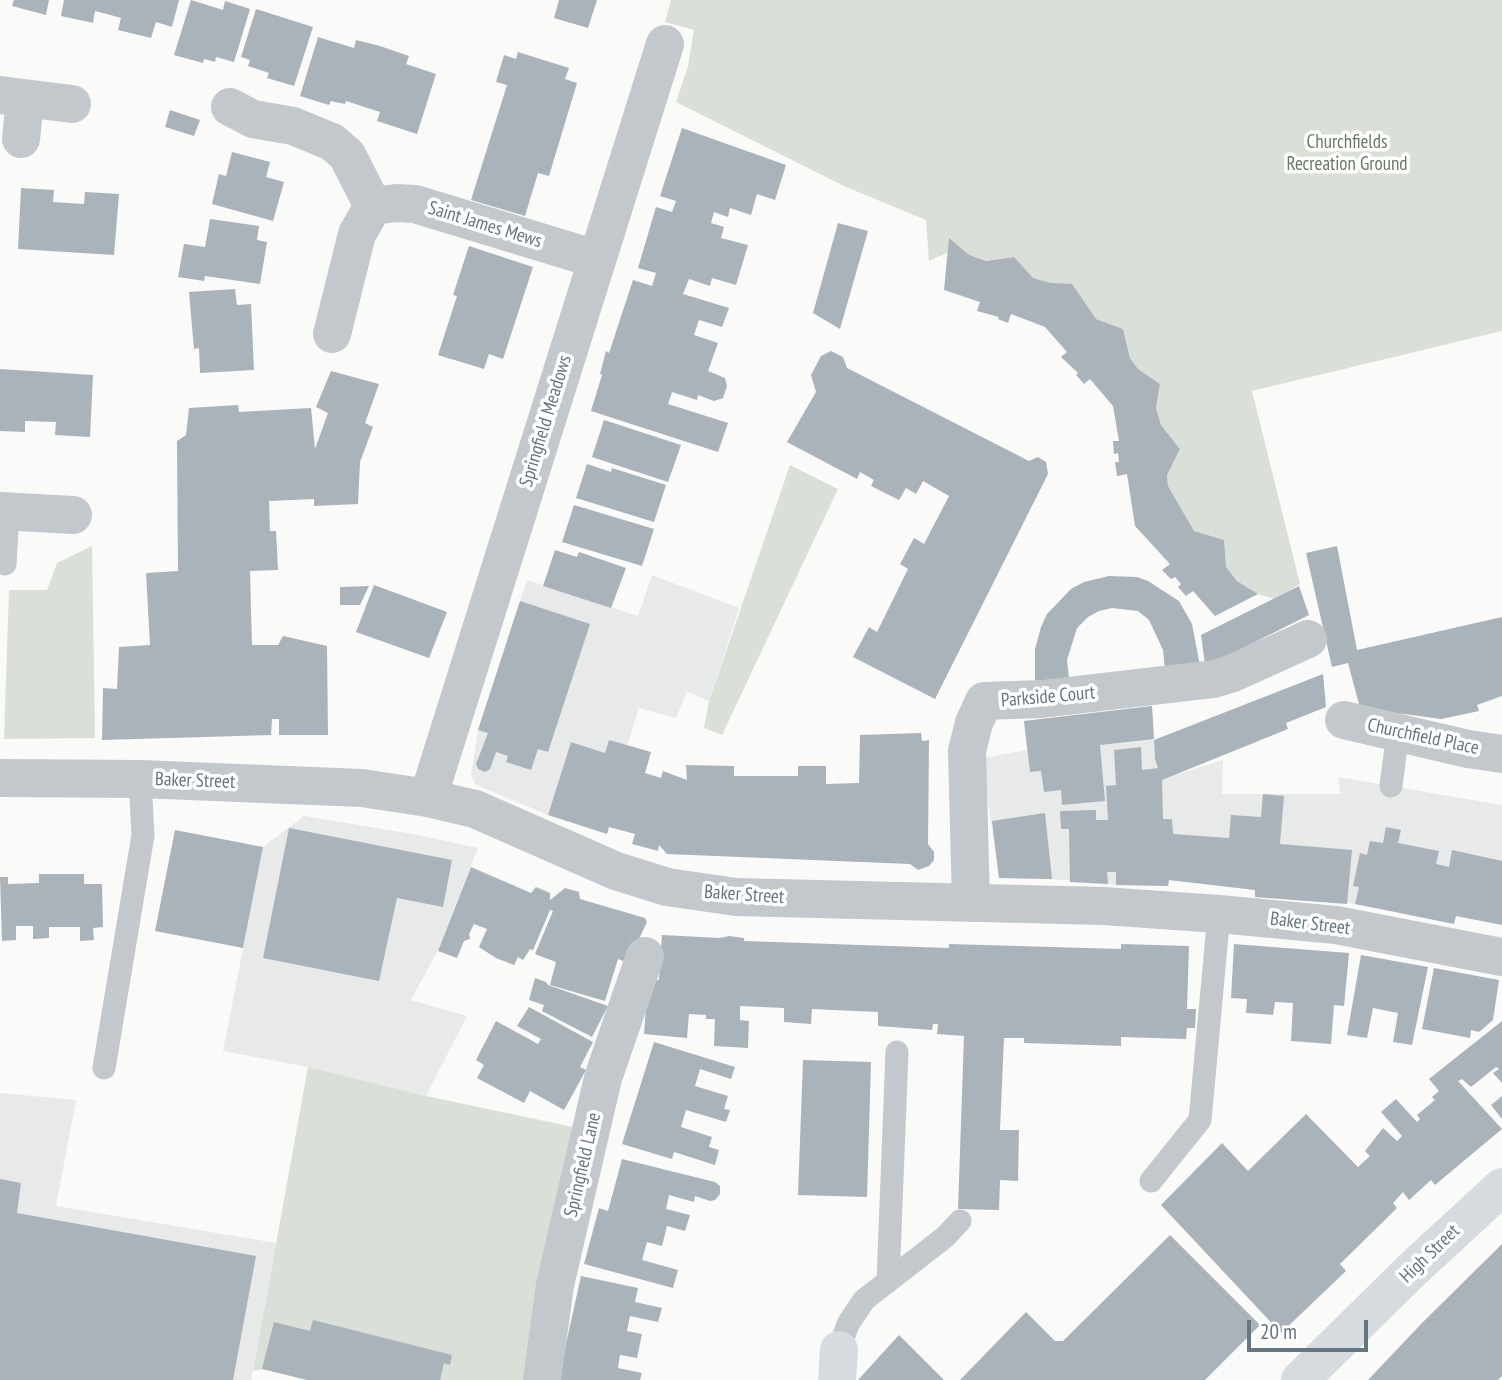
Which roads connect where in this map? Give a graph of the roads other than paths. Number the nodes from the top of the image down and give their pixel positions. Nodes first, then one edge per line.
1 (665, 44) dead end
2 (12, 97) edge
3 (72, 104) dead end
4 (230, 107) dead end
5 (20, 139) dead end
6 (373, 206) junction
7 (596, 259) junction
8 (332, 334) dead end
9 (4, 512) edge
10 (72, 514) dead end
11 (5, 564) dead end
12 (1308, 639) dead end
13 (1344, 720) dead end
14 (1398, 732) junction
15 (1502, 754) edge
16 (0, 778) edge
17 (140, 779) junction
18 (1391, 786) dead end
19 (428, 798) junction
20 (971, 902) junction
21 (1219, 914) junction
22 (645, 956) dead end
23 (1502, 957) edge
24 (897, 1052) dead end
25 (104, 1068) dead end
26 (1151, 1181) dead end
27 (1502, 1187) edge
28 (960, 1221) dead end
29 (888, 1280) junction
30 (838, 1365) edge
31 (542, 1380) edge
32 (1300, 1380) edge

1 - 7 street, Springfield Meadows
2 - 3 street
2 - 5 street
4 - 6 street
6 - 7 street, Saint James Mews
6 - 8 street
7 - 19 street, Springfield Meadows
9 - 10 street
9 - 11 lane
12 - 20 street, Parkside Court
13 - 14 street, Churchfield Place
14 - 15 street, Churchfield Place
14 - 18 lane
16 - 17 street, Baker Street
17 - 19 street, Baker Street
17 - 25 lane
19 - 20 street, Baker Street
20 - 21 street, Baker Street
21 - 23 street, Baker Street
21 - 26 lane
22 - 31 street, Springfield Lane
24 - 29 lane
27 - 32 main road, High Street
28 - 29 lane
29 - 30 lane

